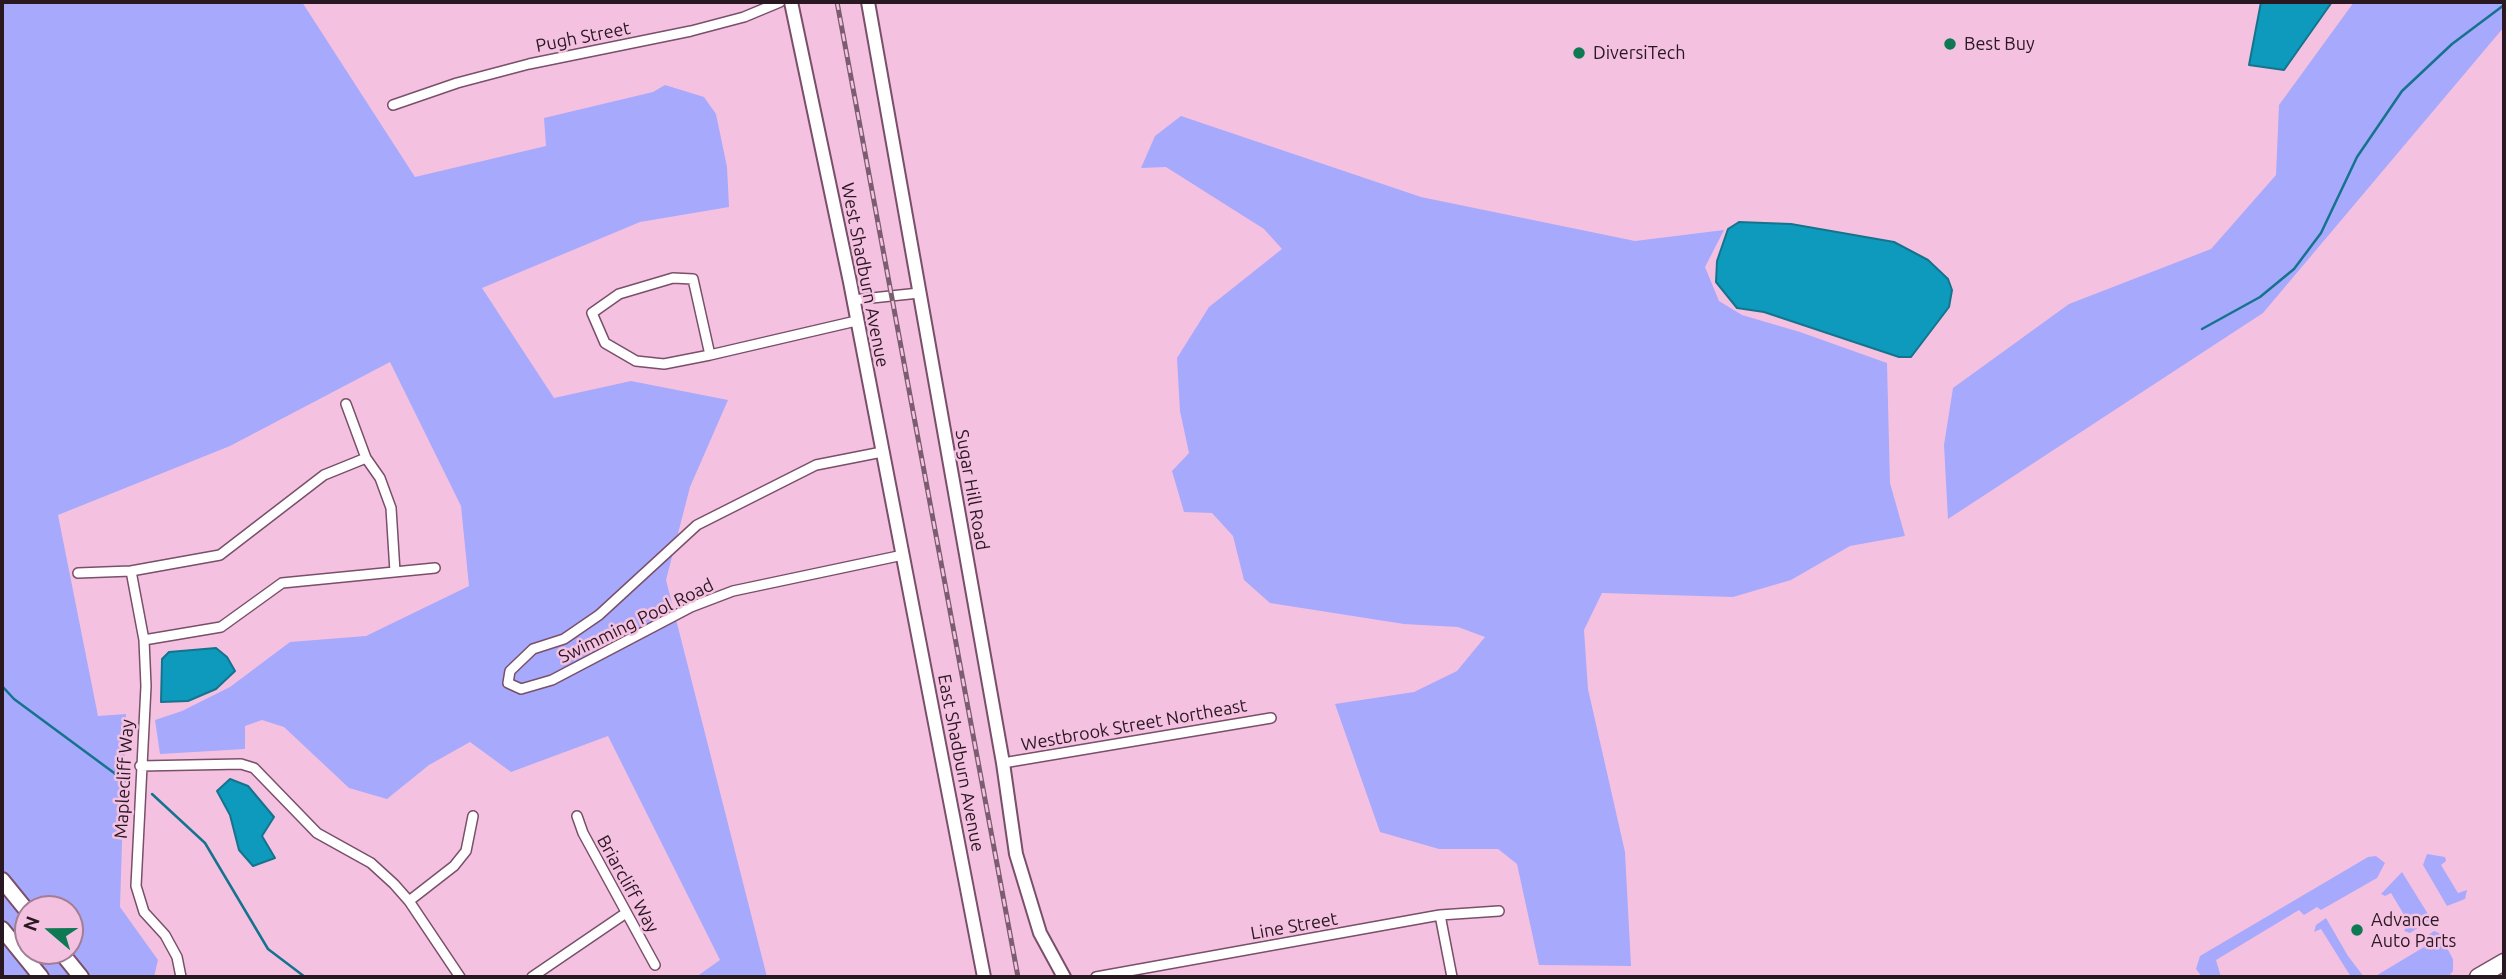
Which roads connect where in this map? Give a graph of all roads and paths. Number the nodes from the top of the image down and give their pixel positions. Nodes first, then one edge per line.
1 (780, 2) edge
2 (791, 2) edge
3 (869, 2) edge
4 (393, 105) dead end
5 (919, 293) junction
6 (853, 300) junction
7 (856, 321) junction
8 (710, 355) junction
9 (346, 404) dead end
10 (882, 452) junction
11 (366, 458) junction
12 (903, 555) junction
13 (435, 568) dead end
14 (131, 571) junction
15 (395, 572) junction
16 (78, 573) dead end
17 (144, 640) junction
18 (1271, 718) dead end
19 (1003, 763) junction
20 (140, 766) junction
21 (473, 816) dead end
22 (577, 816) dead end
23 (2, 880) edge
24 (14, 895) edge
25 (410, 901) junction
26 (1499, 911) dead end
27 (626, 913) junction
28 (1440, 915) junction
29 (2, 929) edge
30 (2504, 962) edge
31 (655, 965) dead end
32 (41, 977) edge
33 (181, 977) edge
34 (460, 977) edge
35 (532, 977) edge
36 (984, 977) edge
37 (1064, 977) edge
38 (1096, 977) edge
39 (1452, 977) edge
40 (2478, 977) edge

1 - 4 street, Pugh Street
2 - 6 street, West Shadburn Avenue
3 - 5 street, Sugar Hill Road
5 - 6 street
5 - 19 street, Sugar Hill Road
6 - 7 street, West Shadburn Avenue
7 - 8 street
7 - 10 street, West Shadburn Avenue
8 - 8 street
9 - 11 street
10 - 12 street, West Shadburn Avenue
10 - 12 street, Swimming Pool Road
11 - 14 street
11 - 15 street
12 - 36 street, East Shadburn Avenue
13 - 15 street
14 - 16 street
14 - 17 street, Maplecliff Way
15 - 17 street
17 - 20 street, Maplecliff Way
18 - 19 street, Westbrook Street Northeast
19 - 37 street, Sugar Hill Road
20 - 25 street
20 - 33 street, Maplecliff Way
21 - 25 street
22 - 27 street, Briarcliff Way
23 - 24 main road
25 - 34 street
26 - 28 street, Line Street
27 - 31 street, Briarcliff Way
27 - 35 street
28 - 38 street, Line Street
28 - 39 street
29 - 32 main road
30 - 40 highway

